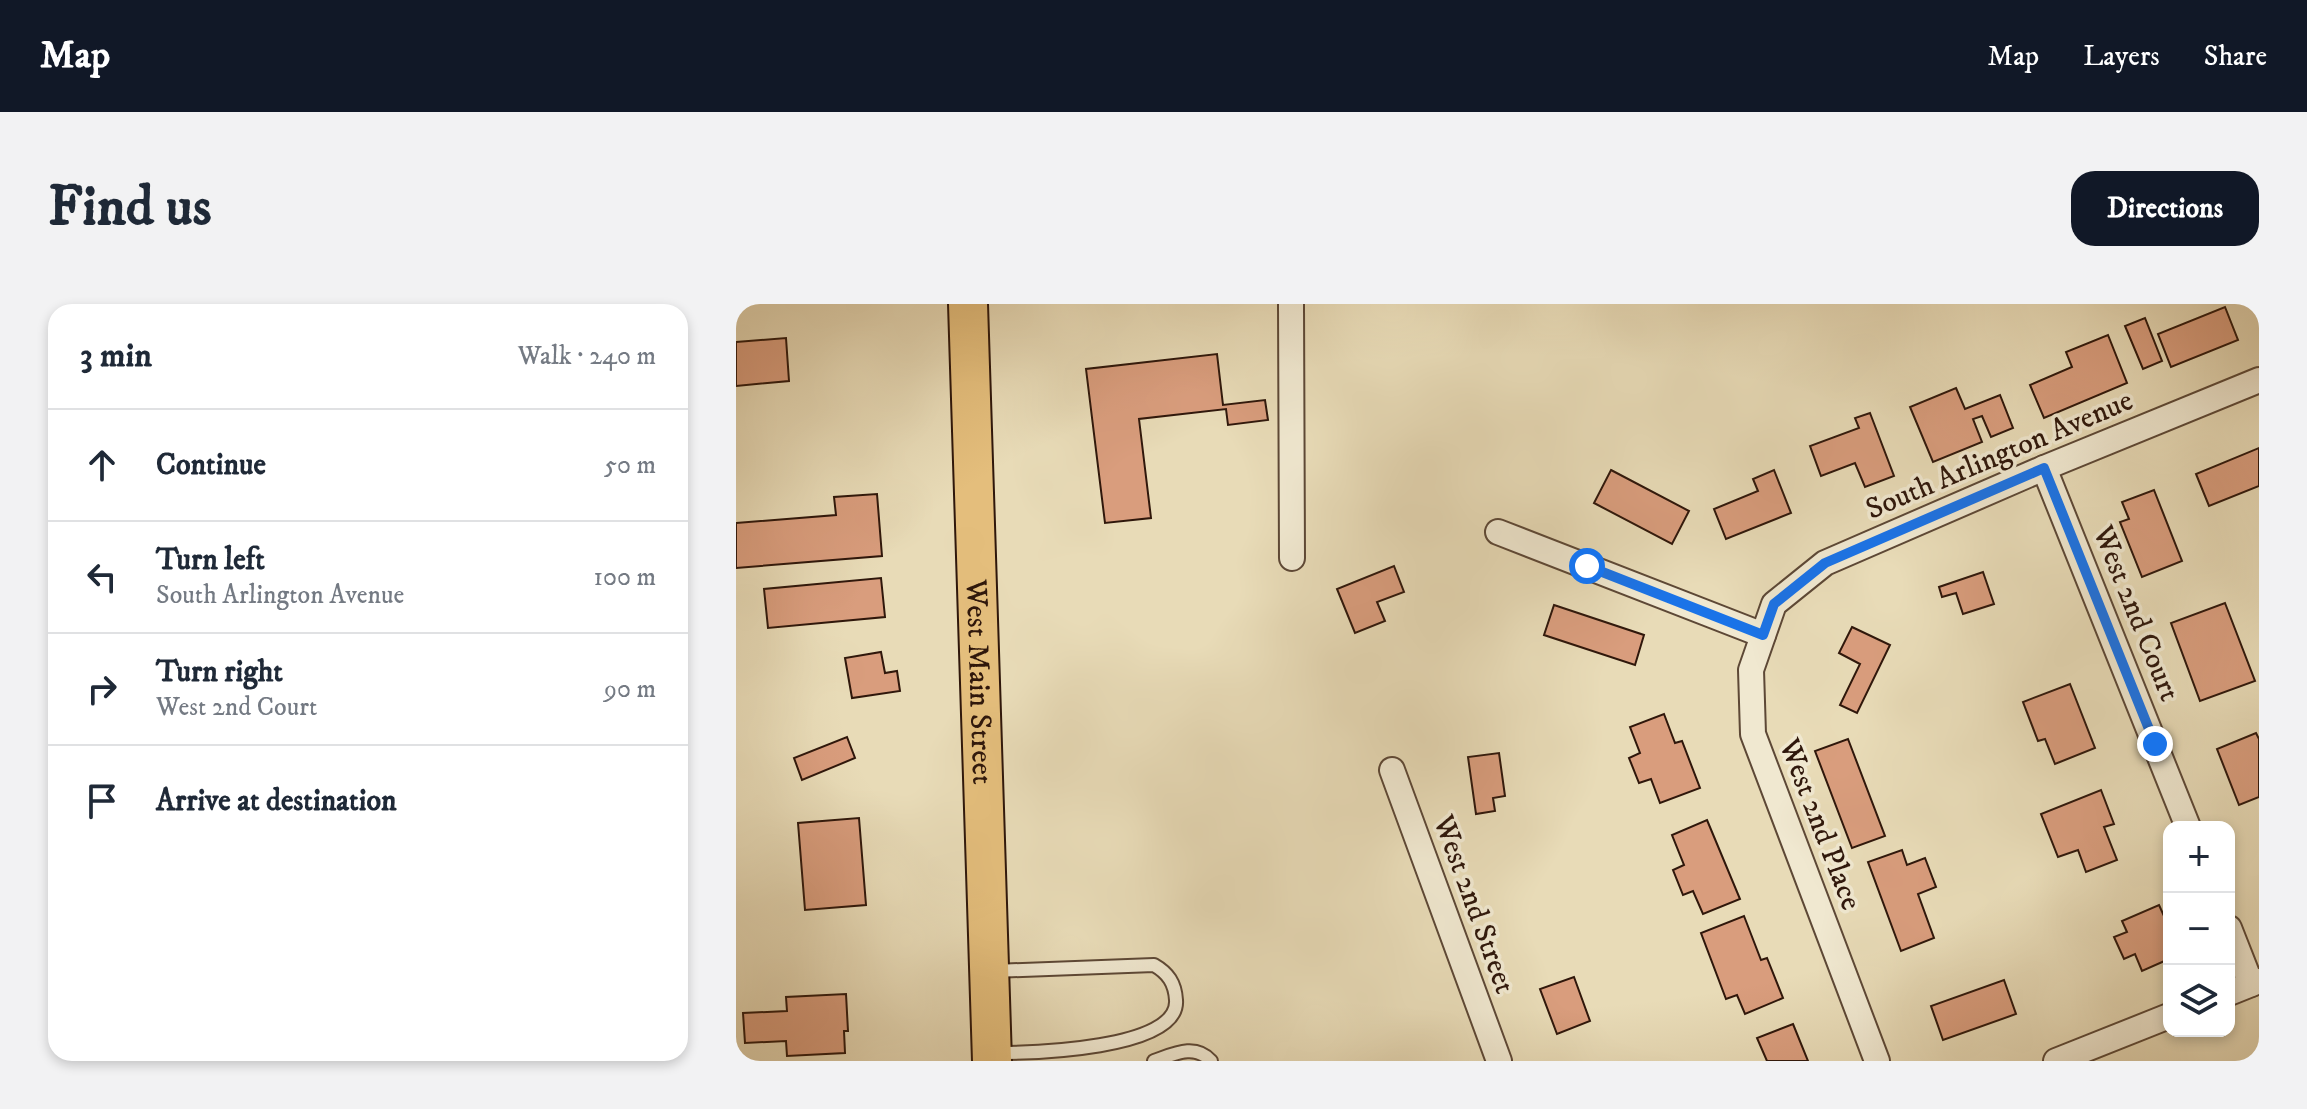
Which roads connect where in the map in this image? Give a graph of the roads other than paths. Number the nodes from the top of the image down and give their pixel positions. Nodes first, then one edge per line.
1 (968, 304) edge
2 (1291, 304) edge
3 (2259, 380) edge
4 (2044, 468) junction
5 (1498, 532) dead end
6 (1292, 558) dead end
7 (1774, 604) joint
8 (1763, 635) junction
9 (1392, 770) dead end
10 (2186, 821) edge
11 (2235, 948) edge
12 (989, 971) junction
13 (2246, 986) edge
14 (2163, 1018) edge
15 (992, 1057) edge
16 (1154, 1061) edge
17 (1211, 1061) edge
18 (1499, 1061) edge
19 (1877, 1061) edge
20 (2056, 1061) edge

1 - 12 main road, West Main Street
2 - 6 street
3 - 4 street, South Arlington Avenue
4 - 7 street, South Arlington Avenue
4 - 10 street, West 2nd Court
5 - 8 street
7 - 8 street, West 2nd Place
8 - 19 street, West 2nd Place
9 - 18 street, West 2nd Street
11 - 13 street
12 - 15 main road, West Main Street
12 - 15 lane
14 - 20 street
16 - 17 lane

